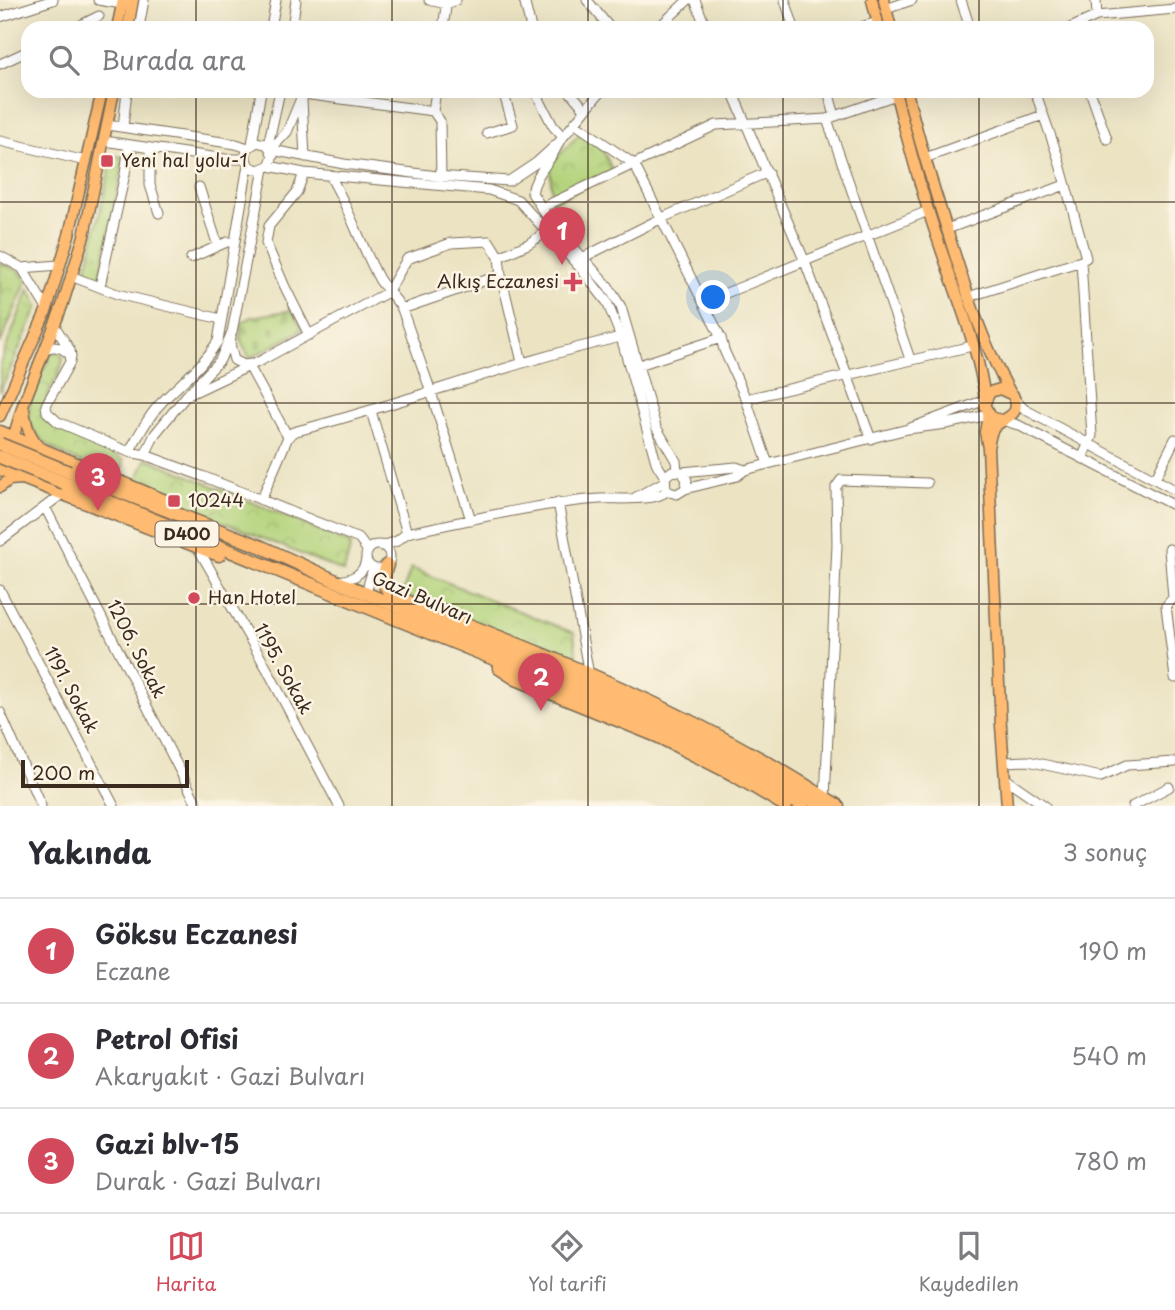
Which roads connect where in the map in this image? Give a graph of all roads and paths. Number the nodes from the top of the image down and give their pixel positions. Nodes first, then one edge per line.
1 (53, 0) edge
2 (98, 0) edge
3 (144, 0) edge
4 (276, 0) edge
5 (296, 0) edge
6 (429, 0) edge
7 (524, 0) edge
8 (587, 0) edge
9 (688, 0) edge
10 (695, 0) edge
11 (785, 0) edge
12 (872, 0) edge
13 (912, 0) edge
14 (961, 0) edge
15 (1096, 0) edge
16 (126, 1) edge
17 (449, 1) edge
18 (36, 2) edge
19 (885, 4) edge
20 (1175, 9) edge
21 (0, 16) edge
22 (99, 16) dead end
23 (1097, 16) junction
24 (89, 21) edge
25 (119, 21) edge
26 (127, 21) edge
27 (140, 21) edge
28 (272, 21) edge
29 (293, 21) edge
30 (445, 21) edge
31 (529, 21) edge
32 (604, 21) edge
33 (666, 21) edge
34 (703, 21) edge
35 (792, 21) edge
36 (877, 21) edge
37 (889, 21) edge
38 (968, 21) edge
39 (1086, 21) edge
40 (21, 54) edge
41 (0, 64) edge
42 (100, 98) edge
43 (113, 98) edge
44 (126, 98) edge
45 (260, 98) edge
46 (279, 98) edge
47 (300, 98) edge
48 (301, 98) edge
49 (332, 98) edge
50 (435, 98) edge
51 (505, 98) edge
52 (539, 98) edge
53 (575, 98) edge
54 (595, 98) edge
55 (736, 98) edge
56 (829, 98) edge
57 (886, 98) edge
58 (904, 98) edge
59 (905, 98) edge
60 (1037, 98) edge
61 (1092, 98) edge
62 (585, 109) junction
63 (433, 111) junction
64 (1043, 115) junction
65 (831, 117) junction
66 (575, 123) junction
67 (747, 123) junction
68 (107, 125) junction
69 (122, 127) junction
70 (487, 133) dead end
71 (1107, 139) dead end
72 (561, 140) junction
73 (0, 141) edge
74 (104, 141) junction
75 (129, 145) junction
76 (250, 146) junction
77 (150, 148) junction
78 (270, 148) junction
79 (305, 157) junction
80 (925, 158) junction
81 (86, 161) junction
82 (247, 162) junction
83 (635, 164) junction
84 (267, 168) junction
85 (768, 172) junction
86 (304, 173) junction
87 (520, 175) junction
88 (330, 176) junction
89 (442, 177) junction
90 (509, 181) junction
91 (1065, 185) junction
92 (199, 187) dead end
93 (532, 188) junction
94 (515, 199) junction
95 (541, 208) junction
96 (929, 211) junction
97 (159, 213) dead end
98 (662, 218) junction
99 (947, 229) junction
100 (546, 232) junction
101 (868, 236) junction
102 (234, 242) junction
103 (218, 246) junction
104 (0, 256) edge
105 (499, 257) junction
106 (191, 258) dead end
107 (582, 258) junction
108 (1081, 261) junction
109 (805, 262) junction
110 (59, 265) junction
111 (22, 268) junction
112 (501, 275) junction
113 (71, 276) junction
114 (100, 286) junction
115 (388, 292) junction
116 (968, 297) junction
117 (704, 302) junction
118 (47, 309) junction
119 (402, 309) junction
120 (221, 319) junction
121 (54, 325) junction
122 (232, 332) junction
123 (309, 335) junction
124 (621, 337) junction
125 (721, 338) junction
126 (972, 346) junction
127 (45, 349) junction
128 (211, 352) junction
129 (71, 356) junction
130 (911, 359) junction
131 (220, 360) junction
132 (522, 362) junction
133 (252, 364) junction
134 (639, 365) junction
135 (847, 373) junction
136 (229, 375) junction
137 (431, 392) junction
138 (186, 396) junction
139 (1013, 396) junction
140 (746, 399) junction
141 (985, 400) junction
142 (4, 401) edge
143 (23, 405) junction
144 (371, 411) junction
145 (988, 415) junction
146 (0, 416) edge
147 (1002, 421) junction
148 (908, 429) junction
149 (0, 432) edge
150 (288, 438) junction
151 (13, 439) junction
152 (871, 439) junction
153 (1175, 439) edge
154 (0, 444) edge
155 (1089, 444) junction
156 (988, 448) junction
157 (129, 452) junction
158 (51, 454) junction
159 (145, 455) junction
160 (1082, 458) junction
161 (768, 464) junction
162 (0, 468) edge
163 (745, 470) junction
164 (679, 471) junction
165 (1155, 479) junction
166 (31, 482) junction
167 (65, 483) junction
168 (665, 483) junction
169 (927, 483) dead end
170 (0, 487) edge
171 (685, 489) junction
172 (1175, 490) edge
173 (261, 500) junction
174 (558, 502) junction
175 (1175, 506) edge
176 (45, 507) junction
177 (471, 520) junction
178 (408, 533) junction
179 (0, 541) edge
180 (397, 541) junction
181 (383, 546) junction
182 (262, 547) junction
183 (198, 548) junction
184 (1168, 549) dead end
185 (368, 561) junction
186 (389, 561) junction
187 (336, 581) junction
188 (309, 584) junction
189 (0, 590) edge
190 (366, 593) junction
191 (473, 651) junction
192 (589, 675) junction
193 (1175, 678) edge
194 (0, 712) edge
195 (1005, 762) junction
196 (1175, 762) edge
197 (1006, 779) junction
198 (1169, 787) dead end
199 (823, 802) edge
200 (41, 806) edge
201 (114, 806) edge
202 (198, 806) edge
203 (339, 806) edge
204 (786, 806) edge
205 (803, 806) edge
206 (838, 806) edge
207 (1007, 806) edge
208 (1045, 806) edge
209 (1133, 806) edge

1 - 18 street
2 - 16 street
3 - 27 street
4 - 28 street
5 - 29 street
6 - 17 street
7 - 31 street
8 - 32 street
9 - 33 street
10 - 34 street
11 - 35 street
12 - 36 main road
13 - 19 street
14 - 38 street
15 - 23 street
16 - 25 main road
16 - 26 main road
17 - 30 street
18 - 21 street
19 - 37 main road
20 - 23 street
22 - 24 street
23 - 39 street
40 - 41 street
42 - 81 main road
43 - 68 main road
44 - 69 street
45 - 76 street
46 - 78 street
47 - 78 street
48 - 79 street
49 - 63 street
50 - 63 street
51 - 70 street
52 - 72 street
53 - 62 street
54 - 62 street
55 - 67 street
56 - 65 street
57 - 65 street
58 - 96 main road
59 - 80 main road
60 - 64 street
61 - 71 street
62 - 66 street
63 - 89 street
64 - 80 street
64 - 91 street
65 - 67 street
65 - 101 street
66 - 72 street
66 - 83 street
67 - 83 street
67 - 85 street
68 - 69 street
68 - 74 main road
69 - 76 street
72 - 87 street
72 - 93 street
73 - 81 street
74 - 75 street
74 - 113 main road
75 - 77 street
75 - 114 street
76 - 78 street
76 - 82 street
77 - 82 street
77 - 97 street
78 - 79 street
78 - 84 street
79 - 89 street
80 - 99 main road
81 - 110 main road
82 - 84 street
82 - 102 street
83 - 95 street
83 - 98 street
84 - 86 street
84 - 122 street
85 - 98 street
85 - 109 street
86 - 88 street
86 - 123 street
87 - 90 street
87 - 93 street
88 - 94 street
88 - 115 street
89 - 90 street
90 - 94 street
91 - 99 street
91 - 108 street
92 - 103 street
93 - 94 street
93 - 95 street
94 - 100 street
95 - 107 street
96 - 101 street
96 - 126 main road
98 - 107 street
98 - 117 street
99 - 116 main road
100 - 105 street
100 - 124 street
101 - 109 street
101 - 130 street
102 - 103 street
102 - 120 street
103 - 106 street
104 - 111 street
105 - 112 street
105 - 115 street
107 - 134 street
108 - 116 street
108 - 155 street
109 - 117 street
109 - 135 street
110 - 111 street
110 - 118 main road
111 - 118 street
112 - 119 street
112 - 132 street
113 - 114 street
113 - 121 main road
114 - 120 street
115 - 119 street
115 - 123 street
116 - 139 main road
117 - 125 street
118 - 142 main road
119 - 137 street
120 - 128 street
121 - 127 main road
121 - 129 street
122 - 131 street
122 - 133 street
123 - 133 street
124 - 132 street
124 - 168 street
125 - 134 street
125 - 140 street
126 - 130 street
126 - 141 main road
127 - 129 street
127 - 143 main road
128 - 131 street
128 - 157 street
129 - 157 street
130 - 135 street
131 - 136 street
131 - 138 street
132 - 137 street
133 - 136 street
133 - 150 street
134 - 164 street
135 - 140 street
135 - 152 street
136 - 138 street
137 - 144 street
137 - 177 street
138 - 159 street
139 - 141 main road
139 - 147 main road
139 - 155 street
140 - 161 street
141 - 145 main road
141 - 148 street
142 - 146 main road
143 - 151 main road
143 - 158 main road
144 - 150 street
144 - 178 street
145 - 147 main road
145 - 148 street
145 - 156 main road
147 - 156 main road
147 - 160 street
148 - 152 street
149 - 151 highway
150 - 173 street
151 - 158 highway
151 - 162 main road
152 - 161 street
153 - 165 street
154 - 167 highway, Gazi Bulvarı / D400, bridge
155 - 160 street
155 - 165 street
156 - 195 main road
157 - 159 street
158 - 166 highway
158 - 182 highway
159 - 173 street
160 - 175 street
161 - 163 street
162 - 166 highway
162 - 167 highway, Gazi Bulvarı / D400, bridge
163 - 164 street
163 - 171 street
164 - 168 street
164 - 171 street
165 - 172 street
166 - 167 highway
166 - 170 main road
167 - 176 street
167 - 182 highway, Gazi Bulvarı / D400
167 - 183 highway
167 - 188 highway, Gazi Bulvarı / D400
168 - 171 street
168 - 174 street
169 - 199 street
173 - 185 street
174 - 177 street
174 - 192 street
176 - 179 street
176 - 202 street, 1206. Sokak
177 - 178 street
178 - 180 street
180 - 181 street
180 - 186 street
181 - 185 street
181 - 186 street
182 - 187 highway, Gazi Bulvarı / D400
183 - 188 highway
183 - 203 street, 1195. Sokak
184 - 193 street
185 - 186 street
185 - 187 street
185 - 190 street
186 - 192 highway
187 - 190 highway, Gazi Bulvarı / D400
188 - 191 highway, Gazi Bulvarı / D400
189 - 201 street, 1191. Sokak
190 - 199 highway, Gazi Bulvarı / D400
191 - 204 highway
191 - 205 highway, Gazi Bulvarı / D400
192 - 199 highway
194 - 200 street
195 - 196 street
195 - 197 main road
197 - 207 main road
197 - 208 street
198 - 209 street
199 - 206 highway

